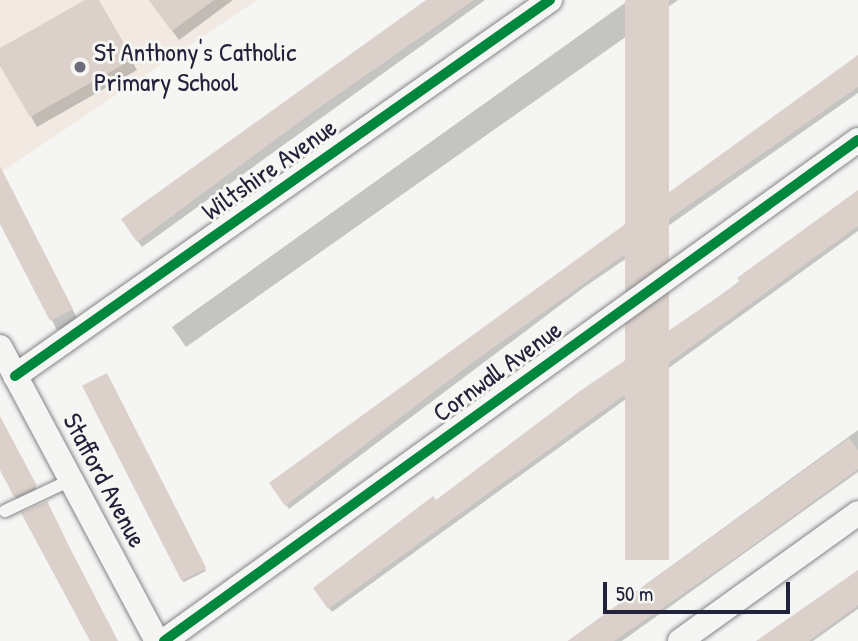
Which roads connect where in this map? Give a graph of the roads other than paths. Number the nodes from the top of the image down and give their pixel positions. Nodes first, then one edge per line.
1 (550, 0) edge
2 (858, 140) edge
3 (0, 348) edge
4 (15, 376) junction
5 (71, 480) junction
6 (5, 511) dead end
7 (858, 513) edge
8 (157, 641) edge
9 (164, 641) edge
10 (680, 641) edge

1 - 4 street, Wiltshire Avenue
2 - 9 street, Cornwall Avenue
3 - 4 street, Stafford Avenue
4 - 5 street, Stafford Avenue
5 - 6 lane
5 - 8 street, Stafford Avenue
7 - 10 street

